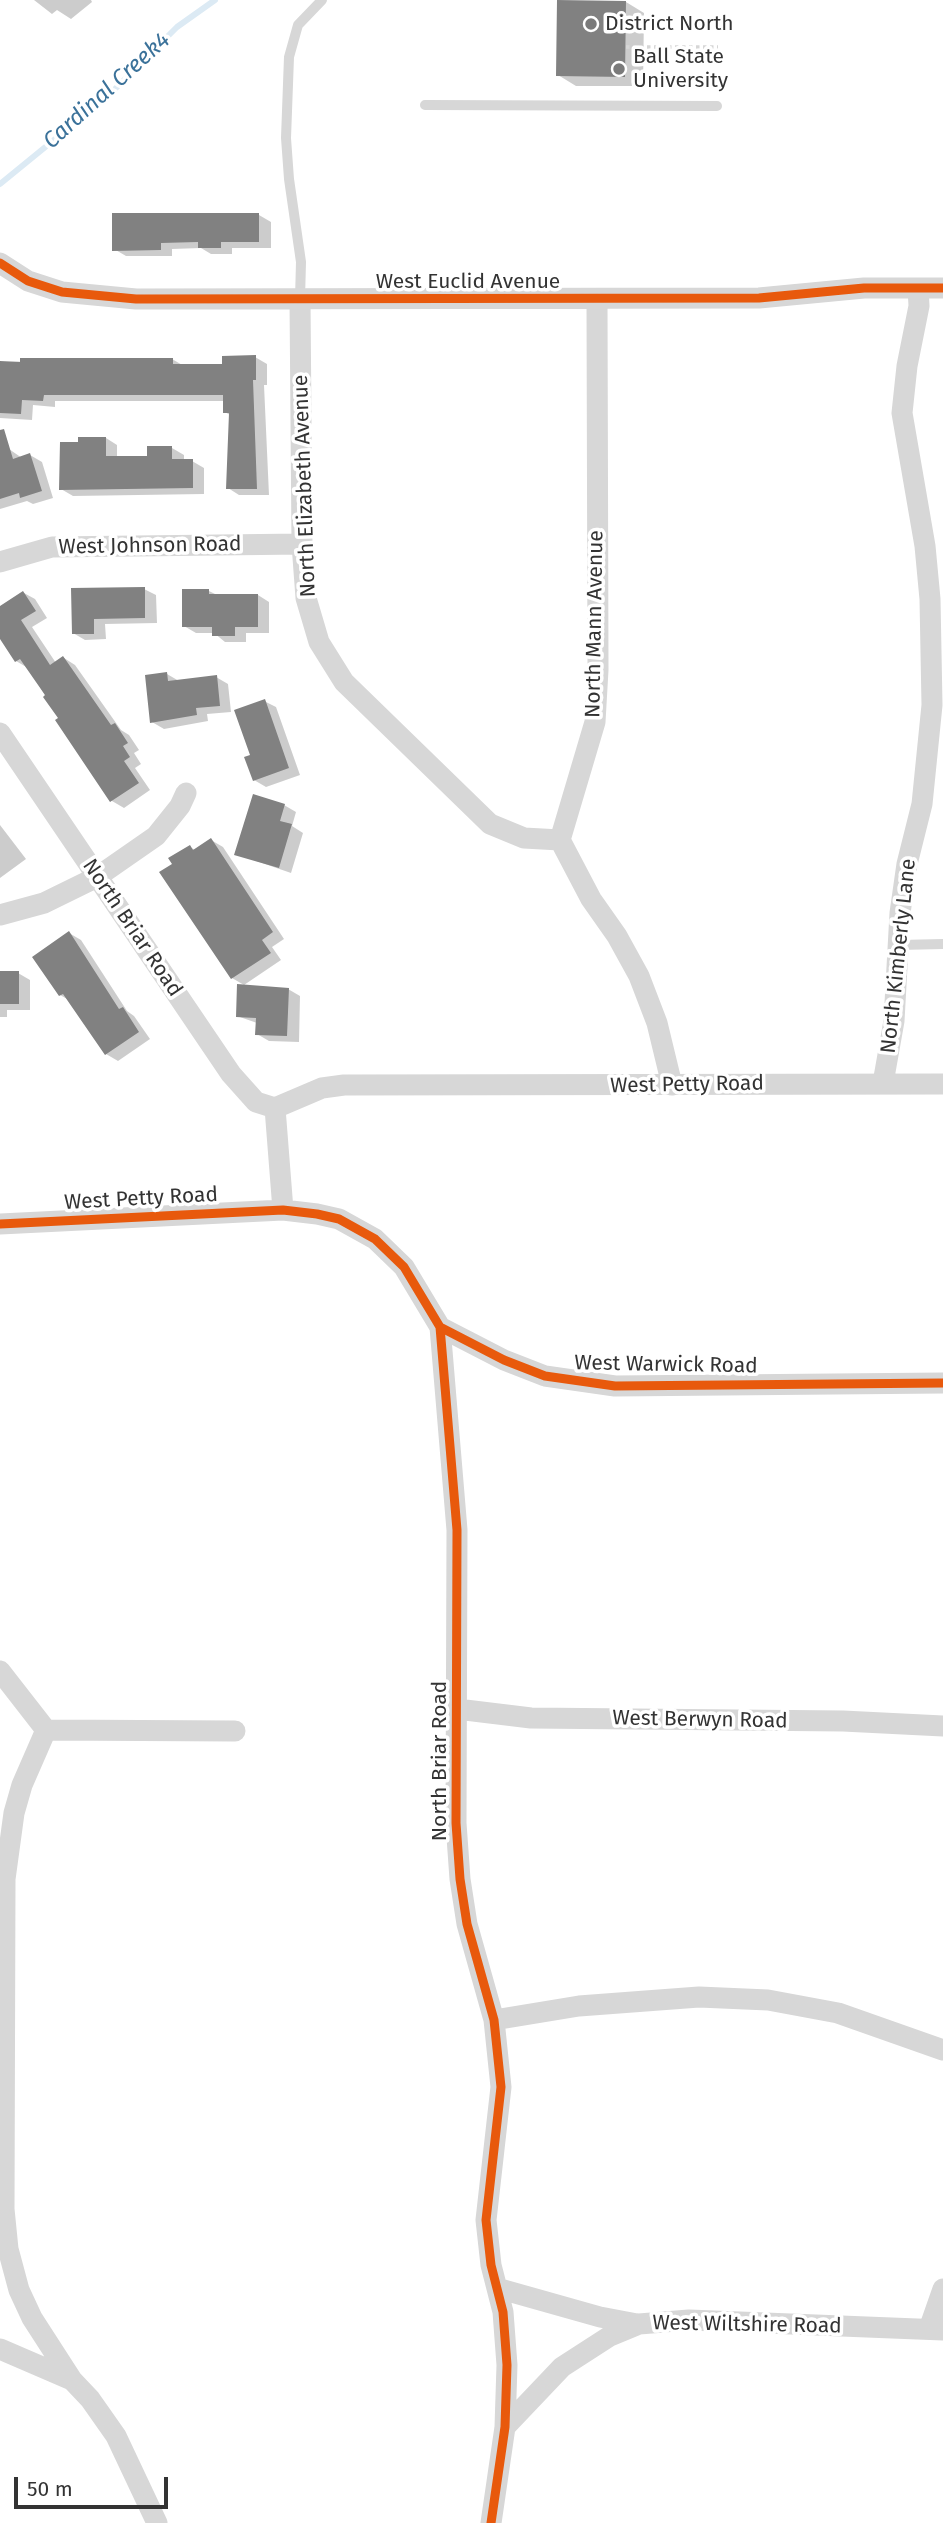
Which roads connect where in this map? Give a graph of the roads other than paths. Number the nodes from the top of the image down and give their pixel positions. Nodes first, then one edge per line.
1 (322, 0) edge
2 (425, 105) dead end
3 (717, 106) dead end
4 (0, 263) edge
5 (918, 288) junction
6 (943, 288) edge
7 (300, 299) junction
8 (597, 300) junction
9 (302, 544) junction
10 (0, 562) edge
11 (0, 733) edge
12 (186, 793) dead end
13 (943, 795) edge
14 (922, 804) junction
15 (560, 840) junction
16 (97, 877) junction
17 (0, 915) edge
18 (943, 944) edge
19 (899, 945) junction
20 (883, 1083) junction
21 (943, 1084) edge
22 (672, 1085) junction
23 (275, 1108) junction
24 (283, 1210) junction
25 (0, 1224) edge
26 (440, 1327) junction
27 (943, 1383) edge
28 (0, 1671) edge
29 (457, 1709) junction
30 (943, 1726) edge
31 (46, 1730) junction
32 (235, 1731) dead end
33 (494, 2020) junction
34 (943, 2050) edge
35 (2, 2214) edge
36 (497, 2288) junction
37 (943, 2289) edge
38 (639, 2324) junction
39 (936, 2329) edge
40 (0, 2349) edge
41 (72, 2380) junction
42 (505, 2427) junction
43 (158, 2523) edge
44 (491, 2523) edge

1 - 7 lane
2 - 3 lane
4 - 7 street, West Euclid Avenue
5 - 6 street, West Euclid Avenue
5 - 8 street, West Euclid Avenue
5 - 14 street, North Kimberly Lane
7 - 8 street, West Euclid Avenue
7 - 9 street, North Elizabeth Avenue
8 - 15 street, North Mann Avenue
9 - 10 street, West Johnson Road
9 - 15 street, North Elizabeth Avenue
11 - 16 street, North Briar Road
12 - 16 street
13 - 14 street
14 - 19 street, North Kimberly Lane
15 - 22 street
16 - 17 street
16 - 23 street, North Briar Road
18 - 19 lane
19 - 20 street, North Kimberly Lane
20 - 21 street, West Petty Road
20 - 22 street, West Petty Road
22 - 23 street, West Petty Road
23 - 24 street
24 - 25 street, West Petty Road
24 - 26 street
26 - 27 street, West Warwick Road
26 - 29 street, North Briar Road
28 - 31 street
29 - 30 street, West Berwyn Road
29 - 33 street, North Briar Road
31 - 32 street
31 - 35 street
33 - 34 street
33 - 36 street, North Briar Road
35 - 41 street
36 - 38 street
36 - 42 street, North Briar Road
37 - 39 street
38 - 39 street, West Wiltshire Road
38 - 42 street, West Wiltshire Road
40 - 41 street
41 - 43 street
42 - 44 street, North Briar Road

